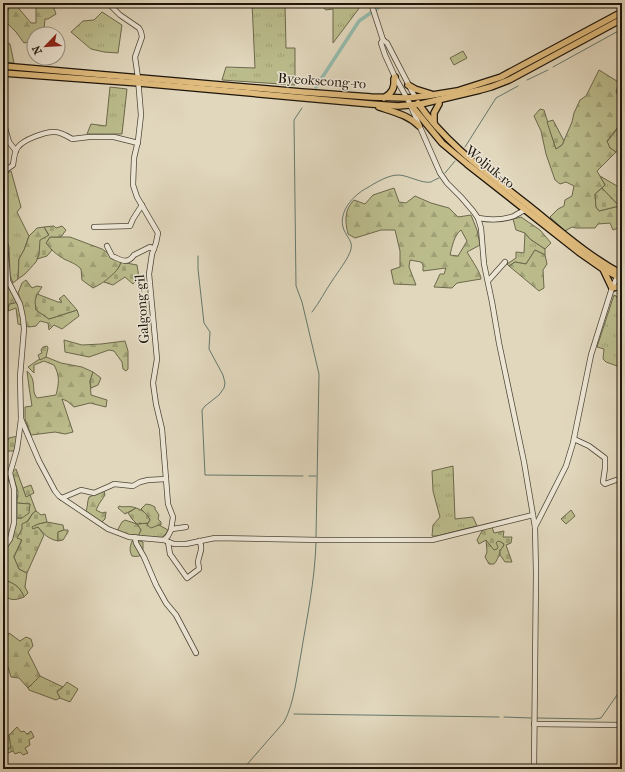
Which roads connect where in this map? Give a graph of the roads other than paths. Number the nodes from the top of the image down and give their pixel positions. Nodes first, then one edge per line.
1 (5, 3) edge
2 (108, 3) edge
3 (371, 4) edge
4 (3, 6) edge
5 (622, 12) edge
6 (622, 19) edge
7 (382, 40) junction
8 (3, 66) edge
9 (3, 73) edge
10 (395, 77) junction
11 (138, 81) junction
12 (408, 85) junction
13 (3, 93) edge
14 (433, 95) junction
15 (415, 97) junction
16 (384, 98) junction
17 (407, 98) junction
18 (439, 100) junction
19 (371, 104) junction
20 (420, 104) junction
21 (411, 105) junction
22 (3, 109) edge
23 (3, 121) edge
24 (434, 122) junction
25 (419, 126) junction
26 (138, 143) junction
27 (16, 151) junction
28 (3, 172) edge
29 (142, 205) junction
30 (525, 210) junction
31 (478, 218) junction
32 (94, 227) dead end
33 (3, 238) edge
34 (107, 246) dead end
35 (154, 249) junction
36 (505, 262) dead end
37 (603, 269) junction
38 (621, 274) edge
39 (488, 281) junction
40 (622, 288) edge
41 (612, 289) junction
42 (20, 419) junction
43 (574, 439) junction
44 (166, 479) junction
45 (616, 480) dead end
46 (62, 498) junction
47 (533, 515) junction
48 (186, 527) dead end
49 (535, 527) junction
50 (172, 528) junction
51 (135, 537) junction
52 (166, 541) junction
53 (199, 541) junction
54 (3, 549) edge
55 (196, 653) dead end
56 (534, 724) junction
57 (622, 725) edge
58 (534, 769) edge

1 - 4 street
2 - 11 street, Galgong-gil
3 - 7 street, Woljuk-ro
5 - 14 main road, Byeokseong-ro
6 - 18 main road, Byeokseong-ro
7 - 10 street, Woljuk-ro
7 - 12 street, Woljuk-ro
8 - 11 main road, Byeokseong-ro
9 - 11 main road, Byeokseong-ro
10 - 16 main road
10 - 17 street, Woljuk-ro
11 - 16 main road, Byeokseong-ro
11 - 19 main road, Byeokseong-ro
11 - 26 street, Galgong-gil
12 - 14 main road
12 - 15 street, Woljuk-ro
13 - 22 street
14 - 15 main road, Byeokseong-ro
15 - 17 main road, Byeokseong-ro
15 - 20 main road, Woljuk-ro
16 - 17 main road, Byeokseong-ro
17 - 21 street, Woljuk-ro
18 - 20 main road, Byeokseong-ro
18 - 24 main road
19 - 21 main road, Byeokseong-ro
19 - 25 main road
20 - 21 main road, Byeokseong-ro
20 - 24 main road, Woljuk-ro
21 - 25 street
21 - 30 main road, Woljuk-ro
23 - 27 street
24 - 38 main road, Woljuk-ro
25 - 31 street
26 - 27 street
26 - 29 street, Galgong-gil
27 - 28 street
29 - 32 street
29 - 35 street, Galgong-gil
30 - 31 street
30 - 37 main road, Woljuk-ro
31 - 39 street
33 - 42 street
34 - 35 street
35 - 44 street, Galgong-gil
36 - 39 street
37 - 38 main road, Woljuk-ro
37 - 41 main road
38 - 41 street
39 - 47 street
40 - 41 main road
41 - 43 street
42 - 46 street
42 - 54 street
43 - 45 street
43 - 49 street
44 - 46 street
44 - 50 street, Galgong-gil
46 - 51 street
47 - 49 street
47 - 53 street
48 - 50 street
49 - 56 street
50 - 52 street
51 - 52 street
51 - 55 street
52 - 53 street
52 - 53 street
56 - 57 street
56 - 58 street

